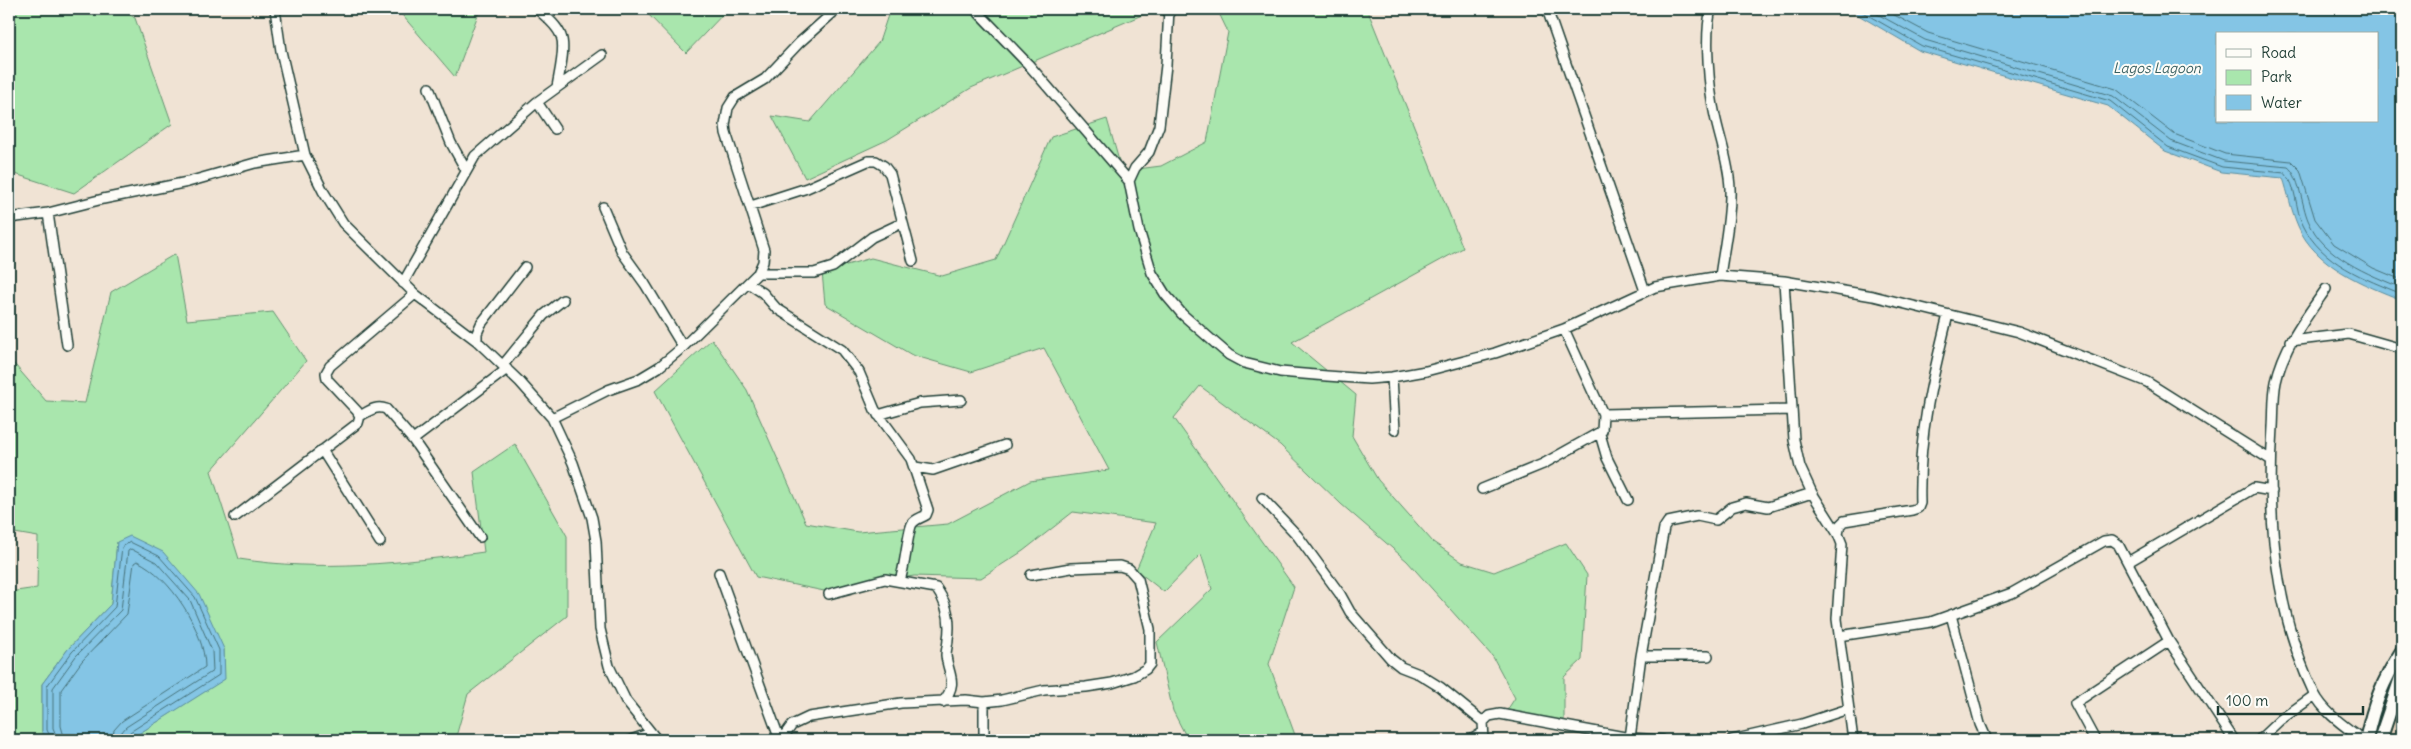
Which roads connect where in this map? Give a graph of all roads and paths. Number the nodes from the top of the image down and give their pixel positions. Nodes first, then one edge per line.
1 (275, 9) edge
2 (537, 9) edge
3 (837, 9) edge
4 (975, 9) edge
5 (1169, 9) edge
6 (1547, 9) edge
7 (1711, 9) edge
8 (602, 55) dead end
9 (557, 87) junction
10 (430, 88) dead end
11 (537, 102) junction
12 (555, 129) dead end
13 (305, 155) junction
14 (466, 170) junction
15 (1129, 181) junction
16 (751, 206) junction
17 (603, 207) dead end
18 (48, 213) junction
19 (9, 218) edge
20 (902, 223) junction
21 (913, 261) dead end
22 (525, 267) dead end
23 (758, 273) junction
24 (1720, 276) junction
25 (1784, 281) junction
26 (403, 283) junction
27 (748, 283) junction
28 (2326, 289) dead end
29 (1645, 291) junction
30 (415, 294) junction
31 (563, 300) dead end
32 (1948, 315) junction
33 (1564, 329) junction
34 (2290, 341) junction
35 (478, 342) junction
36 (67, 345) dead end
37 (683, 347) junction
38 (2402, 350) edge
39 (505, 367) junction
40 (1392, 377) junction
41 (961, 400) dead end
42 (1791, 410) junction
43 (1603, 414) junction
44 (878, 415) junction
45 (360, 416) junction
46 (552, 418) junction
47 (1395, 430) dead end
48 (1600, 434) junction
49 (413, 440) junction
50 (1005, 445) dead end
51 (322, 450) junction
52 (2271, 460) junction
53 (915, 467) junction
54 (1482, 489) dead end
55 (2272, 491) junction
56 (1812, 493) junction
57 (1262, 498) dead end
58 (1628, 500) dead end
59 (235, 517) dead end
60 (1838, 534) junction
61 (480, 536) dead end
62 (380, 542) dead end
63 (2128, 562) junction
64 (719, 573) dead end
65 (1032, 575) dead end
66 (900, 580) junction
67 (829, 594) dead end
68 (1951, 615) junction
69 (1839, 636) junction
70 (2169, 641) junction
71 (2402, 651) edge
72 (1641, 656) junction
73 (1708, 656) dead end
74 (2402, 675) edge
75 (2315, 695) junction
76 (943, 702) junction
77 (984, 702) junction
78 (1848, 709) junction
79 (1483, 722) junction
80 (654, 737) edge
81 (1483, 737) edge
82 (1630, 738) junction
83 (631, 740) edge
84 (780, 740) edge
85 (984, 740) edge
86 (1471, 740) edge
87 (1662, 740) edge
88 (1732, 740) edge
89 (1853, 740) edge
90 (1987, 740) edge
91 (2095, 740) edge
92 (2234, 740) edge
93 (2259, 740) edge
94 (2365, 740) edge
95 (2380, 740) edge

1 - 13 street
2 - 9 street
3 - 16 street
4 - 15 street
5 - 15 street
6 - 29 street
7 - 24 street
8 - 9 street
9 - 11 street
10 - 14 street
11 - 12 street
11 - 14 street
13 - 18 street
13 - 26 street
14 - 26 street
15 - 40 street
16 - 20 street
16 - 23 street
17 - 37 street
18 - 19 street
18 - 36 street
20 - 21 street
20 - 23 street
22 - 35 street
23 - 27 street
24 - 25 street
24 - 29 street
25 - 32 street
25 - 42 street
26 - 30 street
27 - 37 street
27 - 44 street
28 - 34 street
29 - 33 street
30 - 35 street
30 - 45 street
31 - 39 street
32 - 52 street
32 - 60 street
33 - 40 street
33 - 43 street
34 - 38 street
34 - 52 street
35 - 39 street
37 - 46 street
39 - 46 street
39 - 49 street
40 - 47 street
41 - 44 street
42 - 43 street
42 - 56 street
43 - 48 street
44 - 53 street
45 - 49 street
45 - 51 street
46 - 80 street
48 - 54 street
48 - 58 street
49 - 61 street
50 - 53 street
51 - 59 street
51 - 62 street
52 - 55 street
53 - 66 street
55 - 63 street
55 - 75 street
56 - 60 street
56 - 72 street
57 - 79 street
60 - 69 street
63 - 68 street
63 - 70 street
64 - 84 street
65 - 77 street
66 - 67 street
66 - 76 street
68 - 69 street
68 - 90 street
69 - 78 street
70 - 91 street
70 - 92 street
71 - 94 main road
72 - 73 street
72 - 82 street
74 - 95 main road
75 - 93 street
75 - 94 street
76 - 77 street
76 - 84 street
77 - 85 street
78 - 88 street
78 - 89 street
79 - 81 street
79 - 82 street
80 - 83 street
81 - 86 street
82 - 87 street

